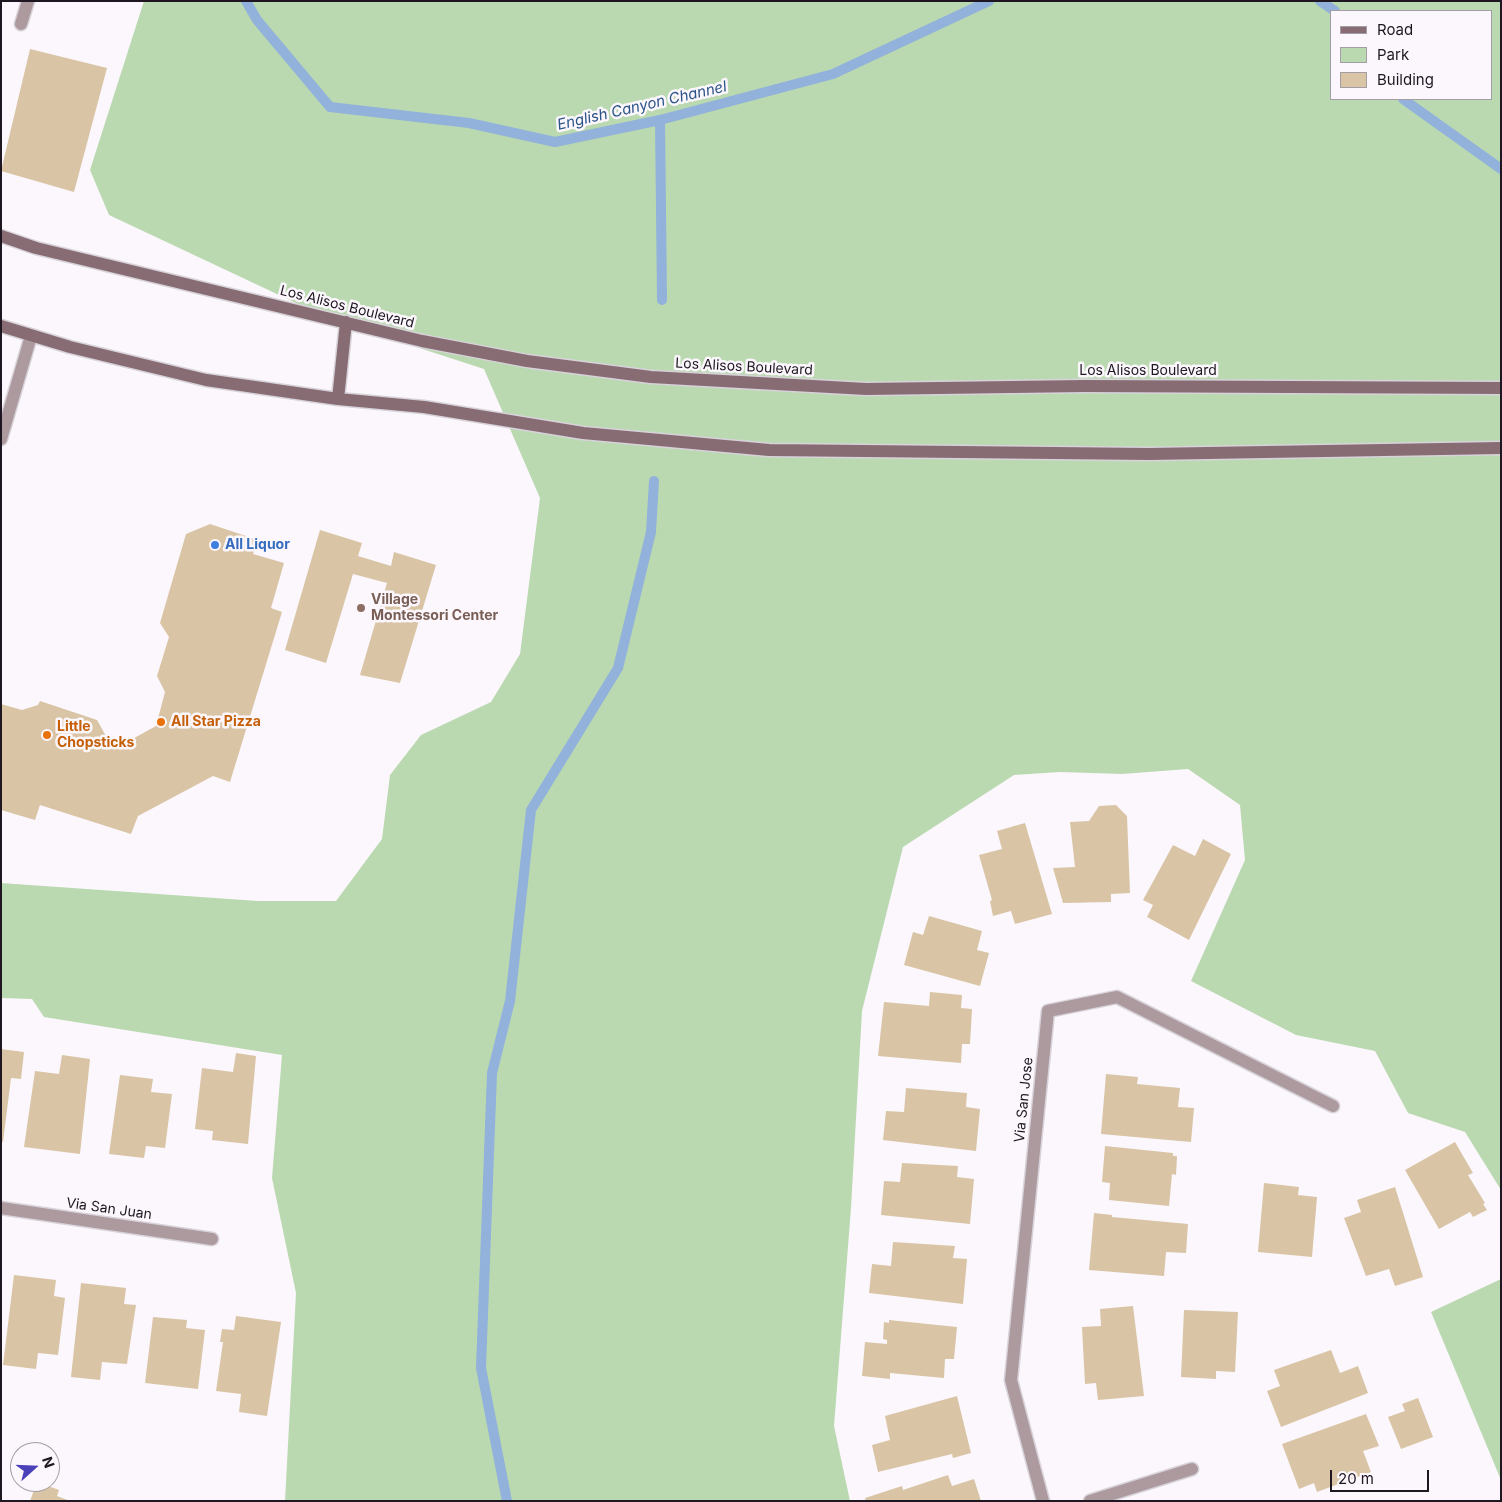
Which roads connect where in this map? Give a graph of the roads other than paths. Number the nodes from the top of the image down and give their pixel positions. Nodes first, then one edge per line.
1 (28, 1) edge
2 (20, 24) dead end
3 (1, 236) edge
4 (346, 322) junction
5 (1, 326) edge
6 (32, 336) junction
7 (1501, 388) edge
8 (338, 399) junction
9 (1, 439) edge
10 (1501, 448) edge
11 (1333, 1106) dead end
12 (1, 1208) edge
13 (212, 1239) dead end
14 (1192, 1469) dead end
15 (1043, 1501) edge
16 (1090, 1501) edge

1 - 2 street
3 - 4 main road, Los Alisos Boulevard
4 - 7 main road, Los Alisos Boulevard
4 - 8 main road
5 - 6 main road
6 - 8 main road
6 - 9 street
8 - 10 main road
11 - 15 street, Via San Jose
12 - 13 street, Via San Juan
14 - 16 street

